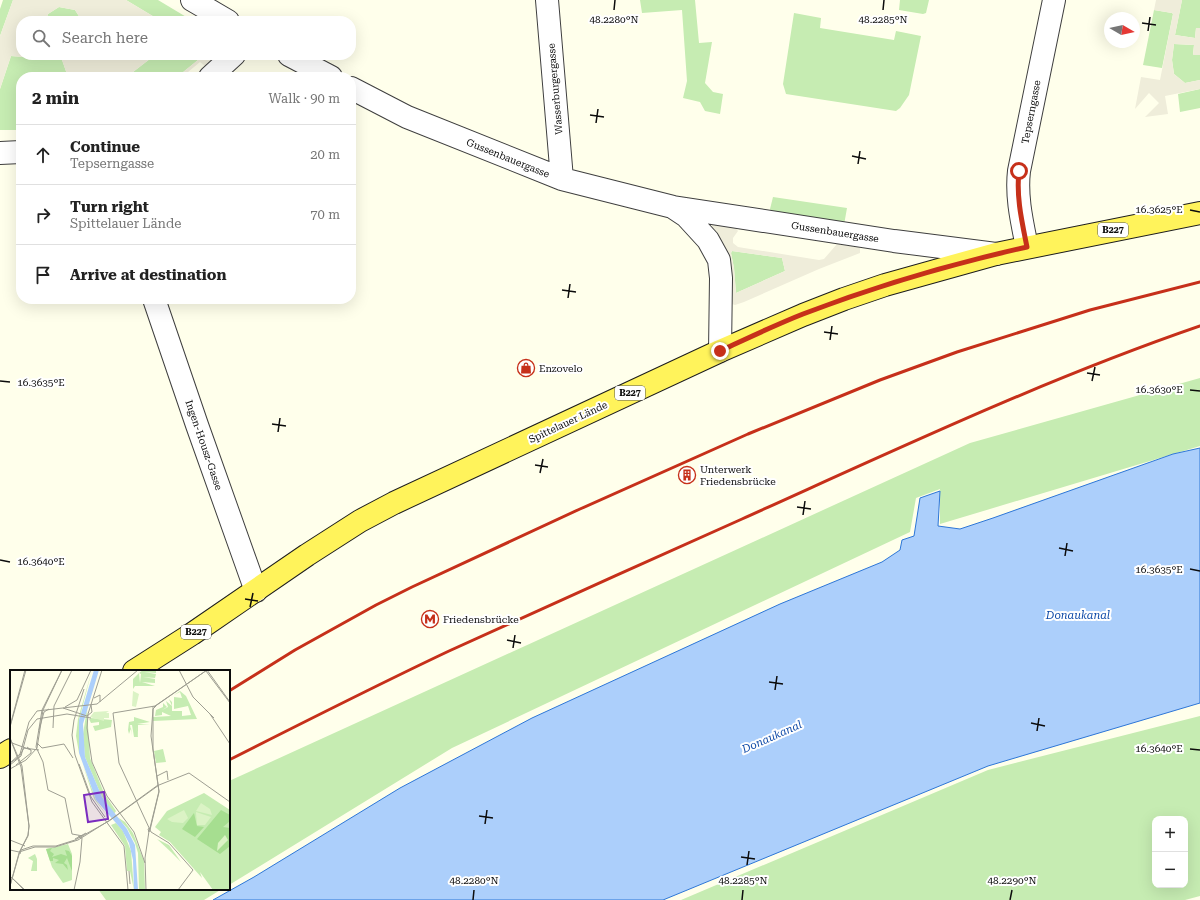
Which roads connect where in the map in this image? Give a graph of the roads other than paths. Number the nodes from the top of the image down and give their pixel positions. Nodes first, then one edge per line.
1 (192, 0) edge
2 (547, 0) edge
3 (1054, 0) edge
4 (219, 16) edge
5 (229, 60) edge
6 (299, 60) edge
7 (215, 72) edge
8 (321, 72) edge
9 (356, 91) edge
10 (16, 152) edge
11 (0, 153) edge
12 (562, 179) junction
13 (673, 207) junction
14 (1200, 213) edge
15 (1027, 247) junction
16 (996, 254) junction
17 (156, 304) edge
18 (720, 351) junction
19 (256, 591) junction
20 (136, 670) edge
21 (10, 751) edge
22 (0, 757) edge

1 - 4 street
2 - 12 street, Wasserburgergasse
3 - 15 street, Tepserngasse
5 - 7 street
6 - 8 street
9 - 12 street, Gussenbauergasse
10 - 11 street
12 - 13 street, Gussenbauergasse
13 - 16 street, Gussenbauergasse
13 - 18 street, Gussenbauergasse
14 - 15 main road, Spittelauer Lände / B227
15 - 16 main road, Spittelauer Lände / B227
16 - 18 main road, Spittelauer Lände / B227
17 - 19 street, Ingen-Housz-Gasse
18 - 19 main road, Spittelauer Lände / B227
19 - 20 main road, Spittelauer Lände / B227
21 - 22 main road

